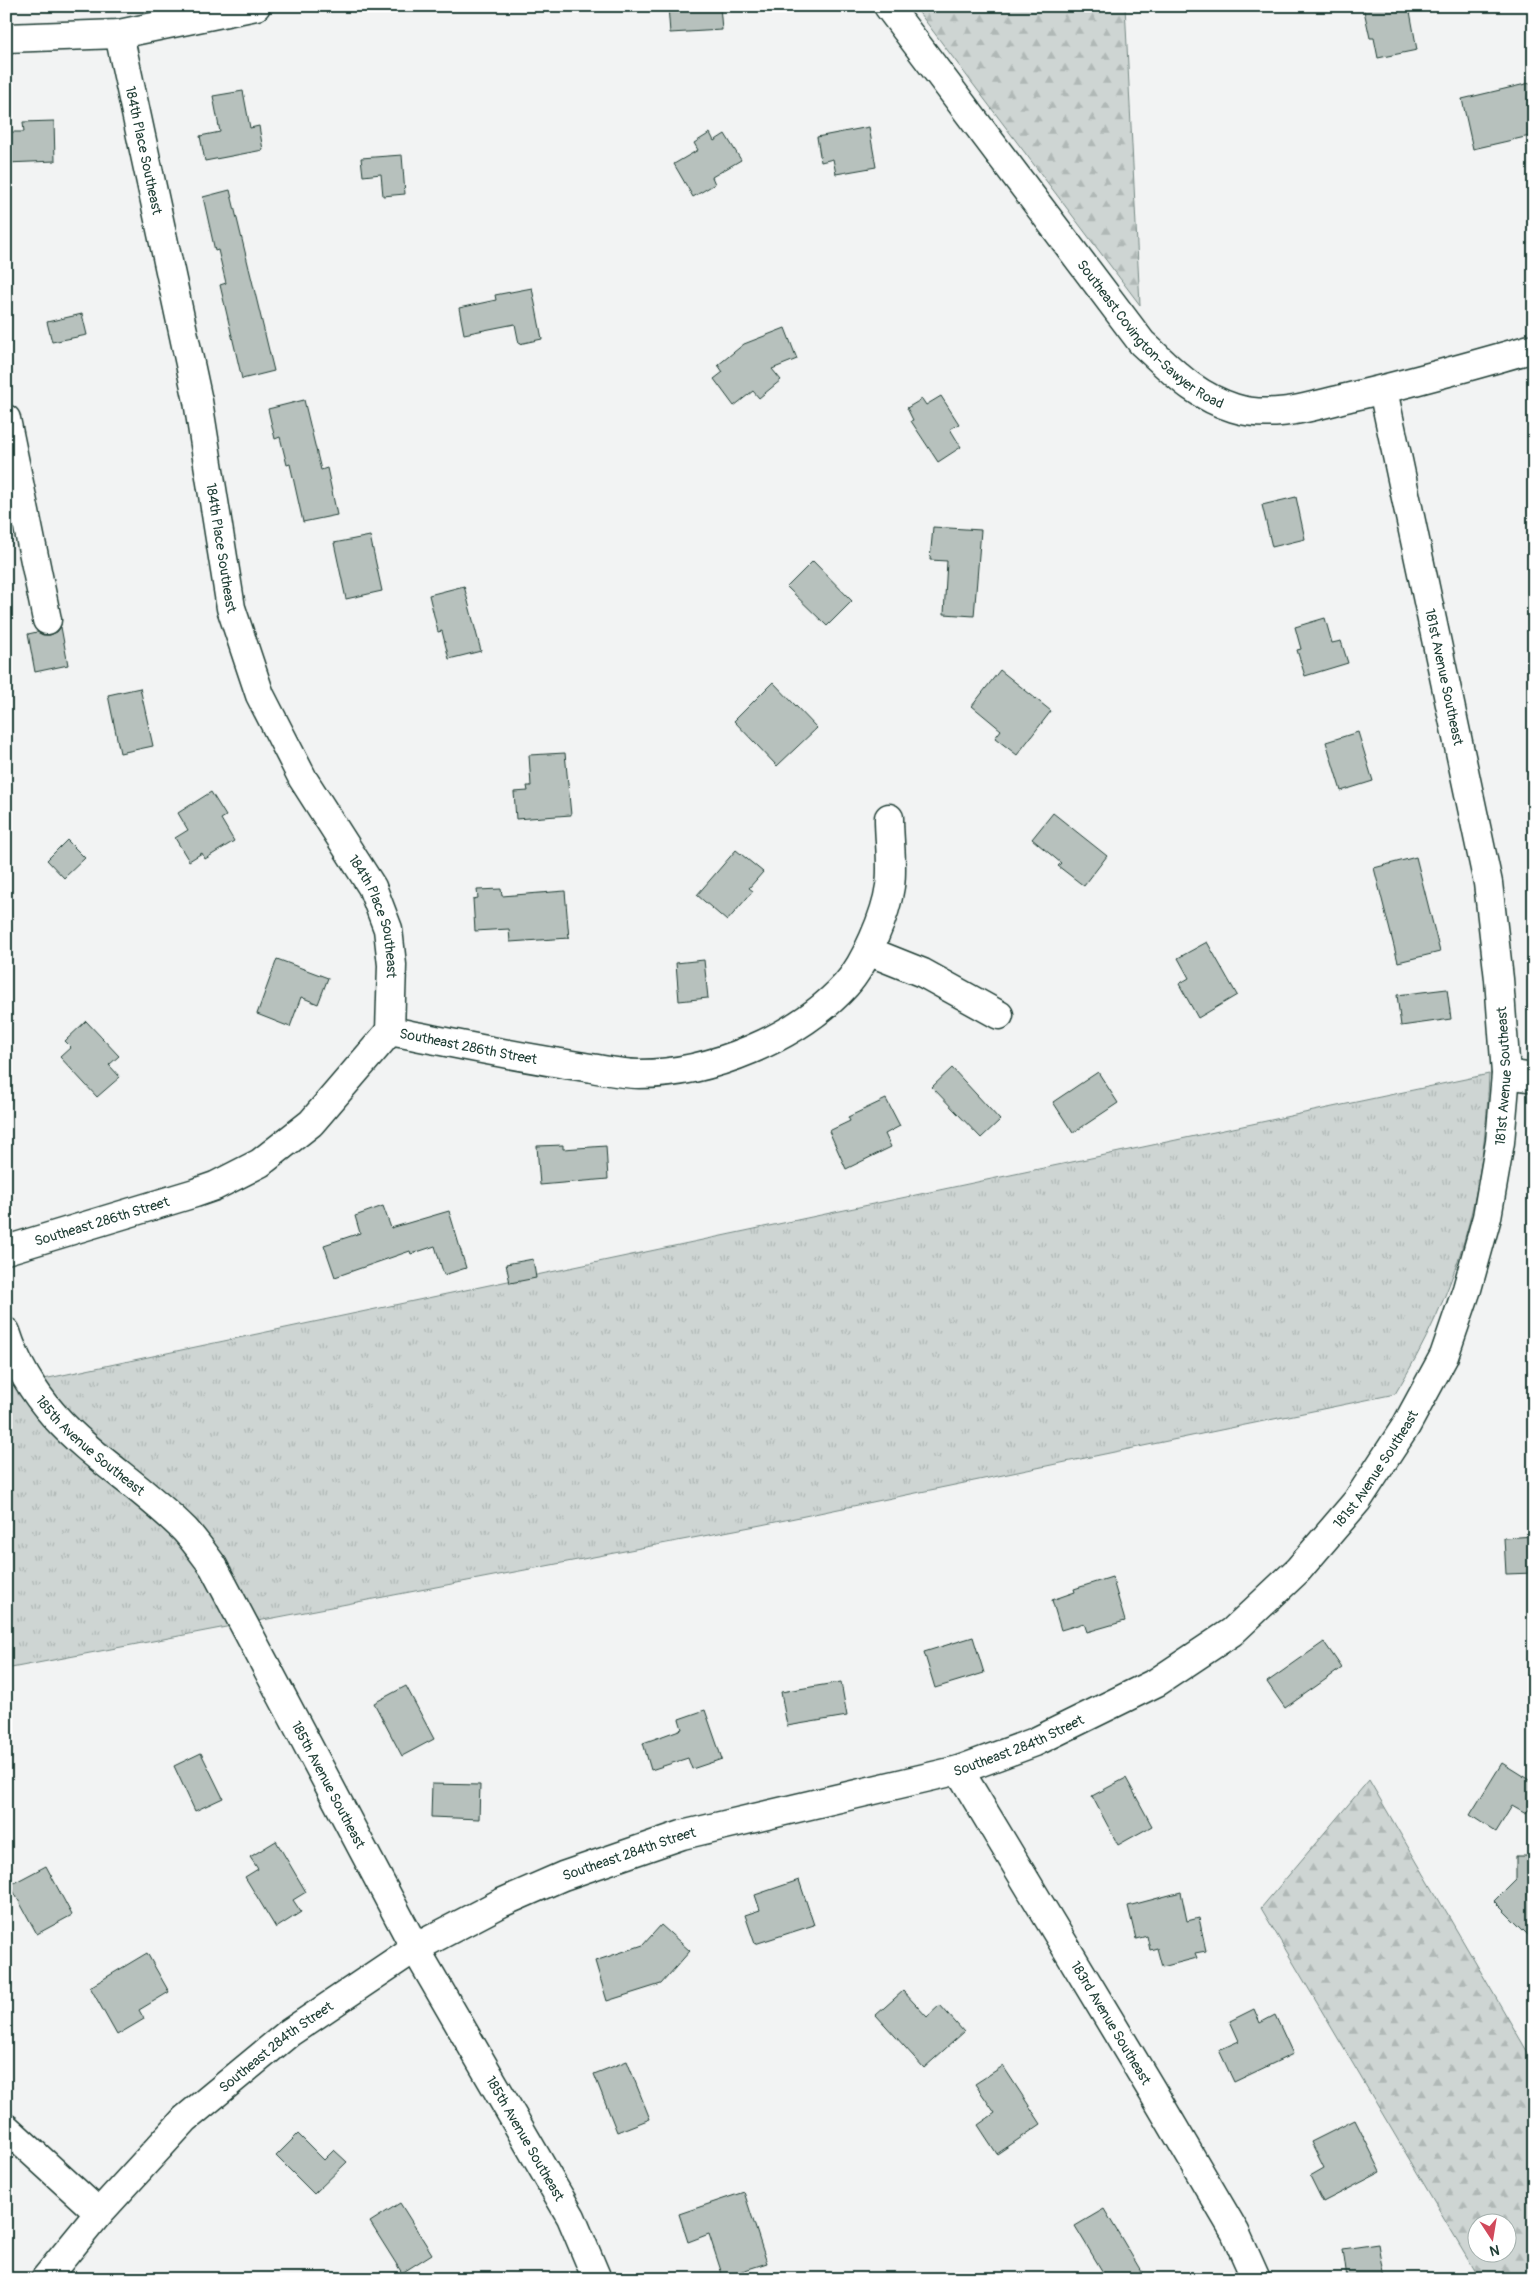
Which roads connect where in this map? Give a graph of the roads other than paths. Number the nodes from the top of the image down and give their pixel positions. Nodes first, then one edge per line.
1 (256, 6) edge
2 (888, 6) edge
3 (119, 34) junction
4 (6, 38) edge
5 (1534, 348) edge
6 (1383, 390) junction
7 (6, 420) edge
8 (47, 620) dead end
9 (889, 818) dead end
10 (868, 951) junction
11 (999, 1015) dead end
12 (390, 1031) junction
13 (1506, 1074) junction
14 (1534, 1078) edge
15 (6, 1250) edge
16 (6, 1332) edge
17 (1232, 1632) joint
18 (959, 1770) junction
19 (415, 1948) junction
20 (6, 2128) edge
21 (99, 2212) junction
22 (45, 2279) edge
23 (597, 2279) edge
24 (1256, 2279) edge

1 - 3 street
2 - 6 street, Southeast Covington-Sawyer Road
3 - 4 street
3 - 12 street, 184th Place Southeast
5 - 6 street, Southeast Covington-Sawyer Road
6 - 13 street, 181st Avenue Southeast
7 - 8 street
9 - 10 street, Southeast 286th Street
10 - 11 street
10 - 12 street, Southeast 286th Street
12 - 15 street, Southeast 286th Street
13 - 14 street
13 - 17 street, 181st Avenue Southeast
16 - 19 street, 185th Avenue Southeast
17 - 18 street, Southeast 284th Street
18 - 19 street, Southeast 284th Street
18 - 24 street, 183rd Avenue Southeast
19 - 21 street, Southeast 284th Street
19 - 23 street, 185th Avenue Southeast
20 - 21 street
21 - 22 street, Southeast 284th Street

